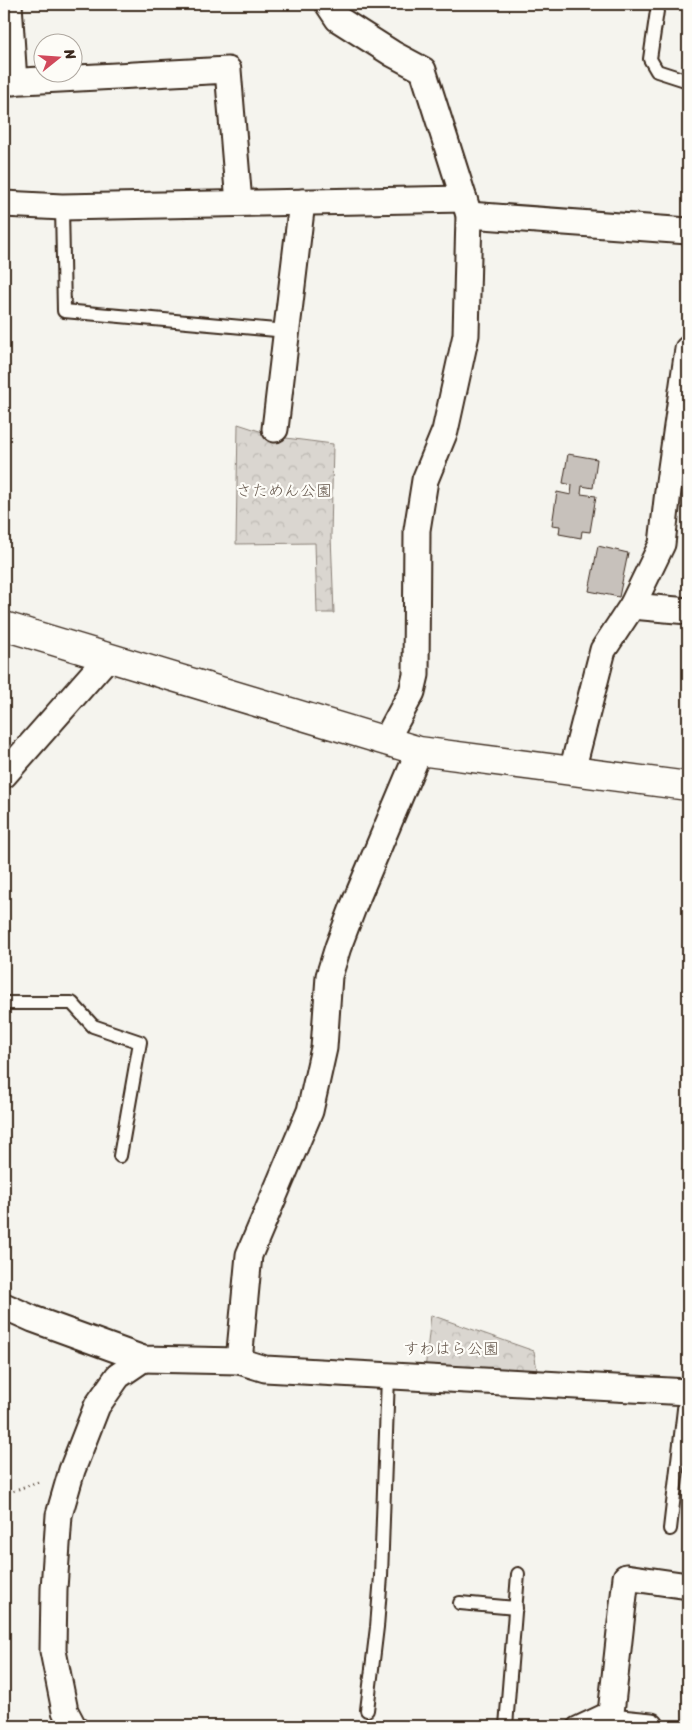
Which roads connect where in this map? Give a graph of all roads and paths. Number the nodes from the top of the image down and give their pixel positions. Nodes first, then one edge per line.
1 (9, 4) edge
2 (328, 4) edge
3 (658, 4) edge
4 (688, 81) edge
5 (9, 82) edge
6 (302, 202) junction
7 (239, 203) junction
8 (4, 204) edge
9 (62, 207) junction
10 (466, 207) junction
11 (688, 231) edge
12 (287, 330) junction
13 (688, 349) edge
14 (685, 392) edge
15 (275, 429) dead end
16 (632, 606) junction
17 (688, 611) edge
18 (4, 626) edge
19 (108, 657) junction
20 (386, 740) junction
21 (419, 750) junction
22 (572, 771) junction
23 (4, 775) edge
24 (688, 786) edge
25 (4, 1003) edge
26 (120, 1156) dead end
27 (4, 1306) edge
28 (143, 1359) junction
29 (239, 1361) junction
30 (388, 1376) junction
31 (687, 1392) edge
32 (670, 1529) dead end
33 (518, 1574) dead end
34 (688, 1586) edge
35 (460, 1603) dead end
36 (516, 1608) junction
37 (611, 1707) junction
38 (367, 1710) dead end
39 (73, 1726) edge
40 (506, 1726) edge
41 (575, 1726) edge
42 (651, 1726) edge

1 - 5 street
2 - 10 street
3 - 4 lane
5 - 7 street
6 - 7 street
6 - 10 street
6 - 12 street
7 - 9 street
8 - 9 street
9 - 12 lane
10 - 11 street
10 - 20 street
12 - 15 street
13 - 14 street
14 - 16 street
16 - 17 street
16 - 22 street
18 - 19 street
19 - 20 street
19 - 23 street
20 - 21 street
21 - 22 street
21 - 29 street
22 - 24 street
25 - 26 lane
27 - 28 street
28 - 29 street
28 - 39 street
29 - 30 street
30 - 31 street
30 - 38 lane
31 - 32 lane
33 - 36 lane
34 - 37 street
35 - 36 lane
36 - 40 lane
37 - 41 lane
37 - 42 street

